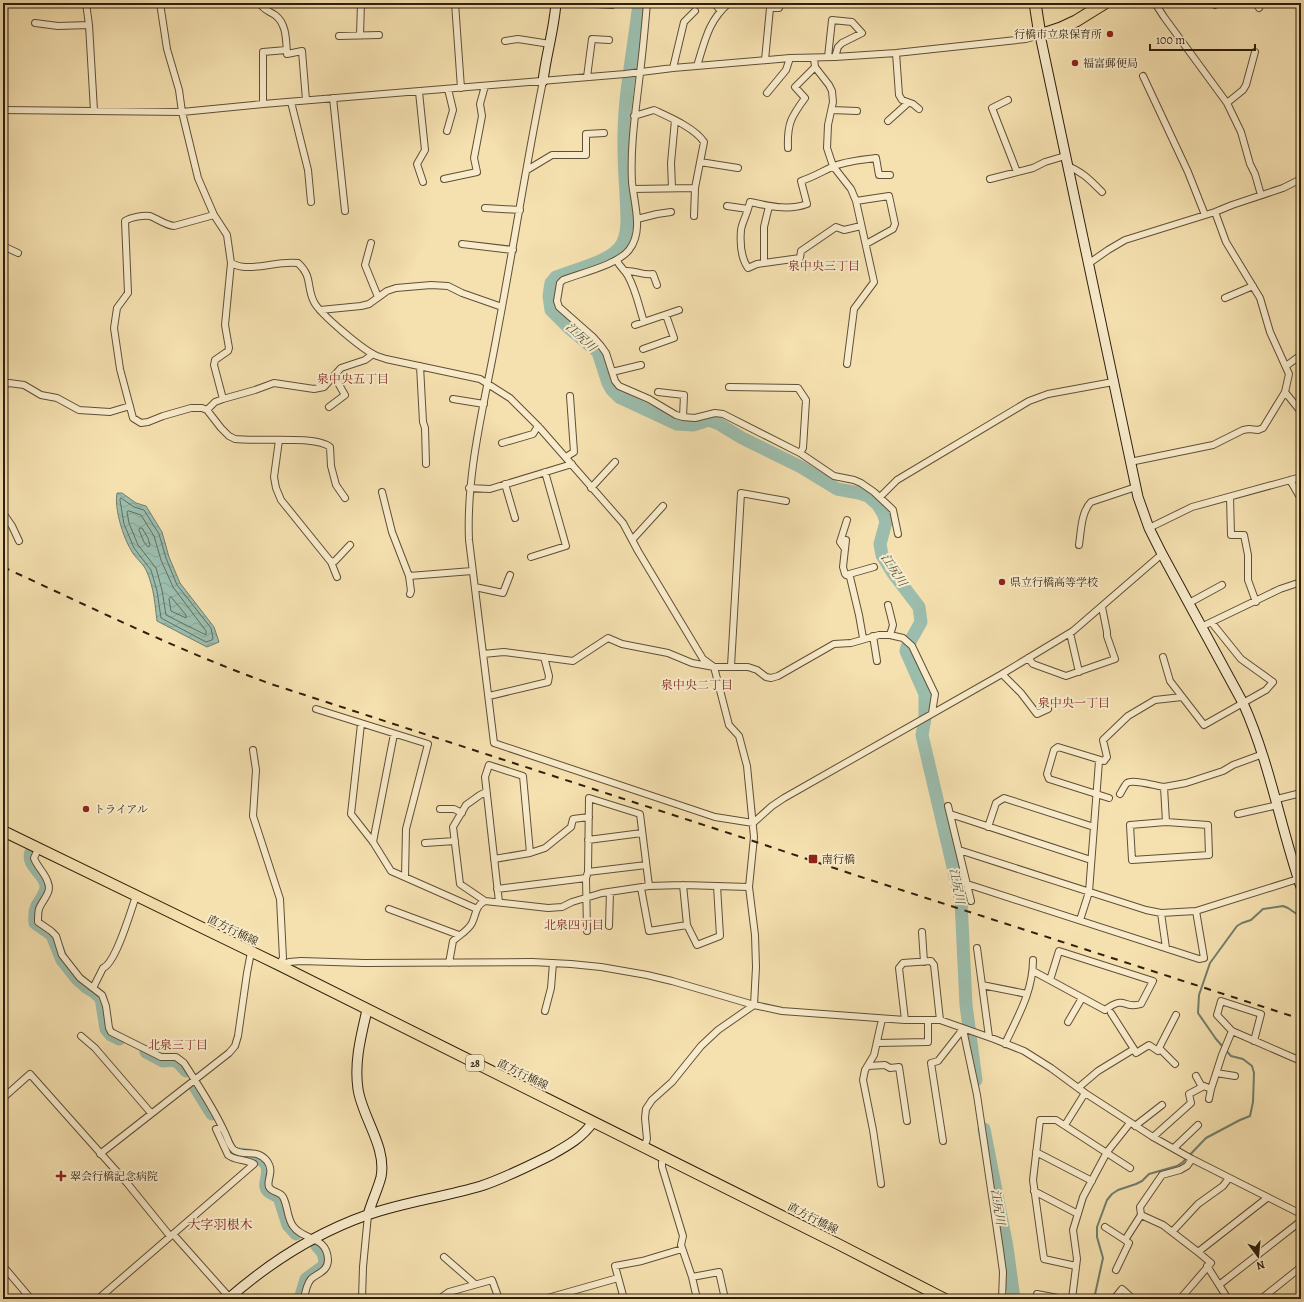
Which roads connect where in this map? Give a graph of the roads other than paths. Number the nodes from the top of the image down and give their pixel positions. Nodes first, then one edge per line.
1 (86, 3) edge
2 (160, 3) edge
3 (260, 3) edge
4 (361, 3) edge
5 (455, 3) edge
6 (556, 3) edge
7 (578, 3) edge
8 (612, 3) edge
9 (647, 3) edge
10 (714, 3) edge
11 (729, 3) edge
12 (781, 3) edge
13 (1035, 3) edge
14 (1105, 3) edge
15 (1155, 3) edge
16 (720, 10) junction
17 (695, 11) dead end
18 (35, 23) dead end
19 (88, 25) junction
20 (360, 35) junction
21 (379, 35) dead end
22 (1040, 35) junction
23 (339, 36) dead end
24 (609, 40) dead end
25 (505, 41) dead end
26 (550, 44) junction
27 (286, 50) junction
28 (1255, 52) dead end
29 (896, 53) junction
30 (832, 57) junction
31 (790, 58) junction
32 (814, 58) junction
33 (765, 60) junction
34 (697, 66) junction
35 (815, 67) junction
36 (674, 68) junction
37 (640, 72) junction
38 (1143, 76) dead end
39 (587, 77) junction
40 (543, 81) junction
41 (485, 86) junction
42 (461, 88) junction
43 (448, 89) junction
44 (419, 92) junction
45 (768, 93) dead end
46 (333, 98) junction
47 (306, 100) junction
48 (1008, 100) dead end
49 (291, 102) junction
50 (908, 103) junction
51 (1226, 103) junction
52 (263, 104) junction
53 (919, 109) dead end
54 (3, 110) edge
55 (832, 110) junction
56 (94, 111) junction
57 (857, 111) dead end
58 (182, 112) junction
59 (634, 116) junction
60 (676, 120) junction
61 (888, 121) dead end
62 (447, 131) dead end
63 (604, 133) dead end
64 (788, 148) dead end
65 (1065, 156) junction
66 (700, 162) junction
67 (833, 166) junction
68 (1067, 166) junction
69 (738, 168) dead end
70 (527, 170) junction
71 (1016, 172) junction
72 (890, 175) dead end
73 (444, 179) dead end
74 (990, 179) dead end
75 (1301, 179) edge
76 (423, 182) dead end
77 (672, 188) junction
78 (695, 188) junction
79 (633, 189) junction
80 (1102, 192) dead end
81 (1262, 195) junction
82 (311, 202) dead end
83 (856, 202) junction
84 (727, 206) dead end
85 (769, 206) junction
86 (486, 208) dead end
87 (748, 208) junction
88 (520, 210) junction
89 (346, 211) dead end
90 (671, 212) dead end
91 (1214, 212) junction
92 (1205, 214) junction
93 (214, 215) junction
94 (694, 216) dead end
95 (637, 219) junction
96 (862, 226) junction
97 (372, 243) dead end
98 (462, 244) dead end
99 (866, 244) junction
100 (3, 246) edge
101 (513, 250) junction
102 (18, 253) dead end
103 (617, 261) junction
104 (230, 263) junction
105 (764, 263) junction
106 (1088, 264) junction
107 (625, 270) junction
108 (657, 285) dead end
109 (1253, 286) junction
110 (378, 297) junction
111 (1225, 298) dead end
112 (502, 307) junction
113 (320, 310) junction
114 (679, 310) dead end
115 (666, 315) junction
116 (644, 322) junction
117 (635, 325) dead end
118 (643, 349) dead end
119 (373, 354) junction
120 (1301, 355) edge
121 (847, 364) dead end
122 (641, 365) dead end
123 (420, 366) junction
124 (1286, 366) junction
125 (612, 372) junction
126 (334, 376) junction
127 (1113, 382) junction
128 (488, 384) junction
129 (729, 387) dead end
130 (3, 388) edge
131 (658, 392) dead end
132 (1285, 392) junction
133 (570, 396) dead end
134 (223, 398) junction
135 (453, 399) dead end
136 (484, 404) junction
137 (130, 406) junction
138 (329, 407) dead end
139 (207, 410) junction
140 (1301, 412) edge
141 (683, 417) junction
142 (538, 426) junction
143 (279, 440) junction
144 (502, 443) dead end
145 (800, 453) junction
146 (566, 457) junction
147 (3, 462) edge
148 (615, 462) dead end
149 (1130, 462) junction
150 (426, 464) dead end
151 (572, 464) junction
152 (3, 470) edge
153 (545, 472) junction
154 (1301, 477) edge
155 (1290, 480) junction
156 (505, 484) junction
157 (1136, 487) junction
158 (470, 488) junction
159 (591, 488) junction
160 (382, 492) dead end
161 (880, 497) junction
162 (1230, 497) junction
163 (345, 498) dead end
164 (1301, 499) edge
165 (786, 500) dead end
166 (663, 506) dead end
167 (3, 513) edge
168 (515, 518) dead end
169 (847, 520) dead end
170 (1149, 528) junction
171 (898, 534) dead end
172 (632, 540) junction
173 (846, 540) dead end
174 (19, 541) dead end
175 (350, 545) dead end
176 (1079, 545) dead end
177 (845, 549) junction
178 (1162, 554) junction
179 (530, 557) dead end
180 (331, 562) junction
181 (874, 567) dead end
182 (472, 571) junction
183 (510, 575) dead end
184 (846, 575) junction
185 (409, 576) junction
186 (337, 577) dead end
187 (1300, 584) edge
188 (1222, 586) dead end
189 (474, 588) junction
190 (410, 594) dead end
191 (1256, 602) junction
192 (1189, 603) junction
193 (888, 605) dead end
194 (1102, 607) junction
195 (1212, 623) junction
196 (1202, 627) junction
197 (1070, 633) junction
198 (890, 635) junction
199 (873, 636) junction
200 (864, 638) junction
201 (483, 654) junction
202 (544, 657) junction
203 (1163, 657) dead end
204 (1028, 658) junction
205 (878, 661) dead end
206 (714, 666) junction
207 (731, 666) junction
208 (1079, 672) junction
209 (1002, 674) junction
210 (489, 696) junction
211 (1182, 697) junction
212 (1244, 703) junction
213 (316, 709) dead end
214 (1048, 709) dead end
215 (932, 713) junction
216 (362, 724) junction
217 (394, 734) junction
218 (253, 750) dead end
219 (1263, 754) junction
220 (1099, 761) junction
221 (1164, 787) junction
222 (486, 792) junction
223 (1301, 793) edge
224 (1097, 794) junction
225 (1120, 794) dead end
226 (1109, 798) dead end
227 (1277, 802) junction
228 (948, 806) dead end
229 (440, 810) dead end
230 (462, 813) junction
231 (950, 814) junction
232 (1238, 814) dead end
233 (589, 817) junction
234 (1166, 822) junction
235 (753, 823) junction
236 (988, 826) junction
237 (1094, 826) junction
238 (3, 832) edge
239 (642, 833) junction
240 (588, 840) junction
241 (455, 841) junction
242 (373, 842) junction
243 (425, 843) dead end
244 (38, 849) junction
245 (959, 850) junction
246 (530, 853) junction
247 (494, 859) junction
248 (1092, 860) junction
249 (646, 865) junction
250 (587, 875) junction
251 (405, 877) junction
252 (1300, 883) edge
253 (967, 884) junction
254 (683, 885) junction
255 (649, 886) junction
256 (717, 886) junction
257 (749, 887) junction
258 (641, 888) junction
259 (497, 889) junction
260 (610, 892) junction
261 (1089, 892) junction
262 (136, 896) junction
263 (587, 897) junction
264 (485, 901) junction
265 (971, 901) dead end
266 (499, 902) junction
267 (389, 909) dead end
268 (477, 909) junction
269 (1196, 911) junction
270 (1161, 913) junction
271 (1080, 920) junction
272 (687, 925) junction
273 (609, 926) dead end
274 (587, 931) dead end
275 (922, 932) dead end
276 (460, 935) junction
277 (978, 948) dead end
278 (1166, 948) junction
279 (251, 952) junction
280 (1033, 960) dead end
281 (924, 962) junction
282 (449, 963) junction
283 (553, 963) junction
284 (279, 965) junction
285 (1033, 971) junction
286 (1050, 980) junction
287 (982, 985) junction
288 (94, 986) dead end
289 (1028, 994) junction
290 (1082, 998) junction
291 (754, 1005) junction
292 (367, 1010) junction
293 (545, 1011) dead end
294 (1111, 1013) dead end
295 (1176, 1015) dead end
296 (882, 1019) junction
297 (905, 1020) junction
298 (928, 1020) junction
299 (940, 1020) junction
300 (1068, 1022) dead end
301 (963, 1029) junction
302 (1232, 1031) junction
303 (81, 1036) dead end
304 (990, 1037) junction
305 (1254, 1041) junction
306 (878, 1043) junction
307 (1005, 1044) junction
308 (1159, 1048) junction
309 (1134, 1050) junction
310 (1301, 1061) edge
311 (1175, 1064) dead end
312 (868, 1066) junction
313 (1216, 1073) junction
314 (1196, 1076) dead end
315 (1235, 1076) dead end
316 (195, 1080) junction
317 (1202, 1087) junction
318 (1078, 1088) junction
319 (1211, 1089) junction
320 (1085, 1093) junction
321 (3, 1098) edge
322 (1209, 1099) dead end
323 (1162, 1105) dead end
324 (151, 1113) junction
325 (907, 1121) dead end
326 (593, 1122) junction
327 (1133, 1124) junction
328 (1065, 1125) junction
329 (1198, 1125) dead end
330 (222, 1126) junction
331 (1153, 1137) junction
332 (944, 1141) dead end
333 (644, 1148) junction
334 (1174, 1148) junction
335 (1036, 1152) junction
336 (1108, 1152) junction
337 (100, 1154) junction
338 (664, 1157) junction
339 (1192, 1159) junction
340 (1130, 1168) dead end
341 (1229, 1178) junction
342 (1092, 1181) junction
343 (881, 1184) dead end
344 (1034, 1191) junction
345 (1267, 1198) junction
346 (1078, 1214) junction
347 (1301, 1214) edge
348 (368, 1215) junction
349 (1142, 1215) junction
350 (1301, 1221) edge
351 (1105, 1227) dead end
352 (1172, 1232) junction
353 (172, 1235) junction
354 (314, 1239) junction
355 (1125, 1240) junction
356 (682, 1249) junction
357 (1198, 1252) junction
358 (444, 1257) dead end
359 (3, 1266) edge
360 (1076, 1266) junction
361 (1207, 1266) junction
362 (1301, 1267) edge
363 (1116, 1270) dead end
364 (618, 1278) junction
365 (692, 1278) junction
366 (475, 1284) junction
367 (1219, 1285) junction
368 (1037, 1294) dead end
369 (1301, 1297) edge
370 (229, 1298) edge
371 (1182, 1298) edge
372 (31, 1299) edge
373 (98, 1299) edge
374 (304, 1299) edge
375 (362, 1299) edge
376 (439, 1299) edge
377 (499, 1299) edge
378 (544, 1299) edge
379 (624, 1299) edge
380 (697, 1299) edge
381 (725, 1299) edge
382 (945, 1299) edge
383 (1002, 1299) edge
384 (1063, 1299) edge
385 (1072, 1299) edge
386 (1114, 1299) edge
387 (1133, 1299) edge
388 (1228, 1299) edge
389 (1261, 1299) edge
390 (1298, 1299) edge

1 - 19 street
2 - 58 street
3 - 27 street
4 - 20 street
5 - 42 street
6 - 26 street
7 - 8 street
9 - 37 street
10 - 16 street
11 - 16 street
12 - 33 street
13 - 22 highway
14 - 22 highway
15 - 51 street
16 - 34 street
17 - 36 street
18 - 19 street
19 - 56 street
20 - 21 street
20 - 23 street
22 - 29 street
22 - 65 street
24 - 39 street
25 - 26 street
26 - 40 street
27 - 47 street
27 - 52 street
28 - 51 street
29 - 30 street
29 - 50 street
30 - 30 street
30 - 32 street
31 - 32 street
31 - 33 street
31 - 45 street
32 - 35 street
33 - 34 street
34 - 36 street
35 - 55 street
35 - 64 street
36 - 37 street
37 - 39 street
37 - 59 street
38 - 92 street
39 - 40 street
40 - 41 street
40 - 70 street
41 - 42 street
41 - 73 street
42 - 43 street
43 - 44 street
43 - 62 street
44 - 46 street
44 - 76 street
46 - 47 street
46 - 89 street
47 - 49 street
48 - 71 street
49 - 52 street
49 - 82 street
50 - 53 street
50 - 61 street
51 - 81 street
52 - 58 street
54 - 56 street
55 - 57 street
55 - 67 street
56 - 58 street
58 - 93 street
59 - 60 street
59 - 79 street
60 - 66 street
60 - 77 street
63 - 70 street
65 - 68 street
65 - 71 street
66 - 69 street
66 - 78 street
67 - 72 street
67 - 83 street
67 - 85 street
68 - 80 street
68 - 106 street
70 - 88 street
71 - 74 street
75 - 81 street
77 - 78 street
77 - 79 street
78 - 94 street
79 - 95 street
81 - 91 street
83 - 96 street
83 - 99 street
84 - 87 street
85 - 87 street
85 - 105 street
86 - 88 street
87 - 105 street
88 - 101 street
90 - 95 street
91 - 92 street
91 - 109 street
92 - 106 street
93 - 104 street
93 - 137 street
95 - 103 street
96 - 99 street
96 - 105 street
97 - 110 street
98 - 101 street
99 - 121 street
100 - 102 street
101 - 112 street
103 - 107 street
103 - 125 street
104 - 113 street
104 - 134 street
106 - 127 street
107 - 108 street
107 - 116 street
109 - 111 street
109 - 124 street
110 - 112 street
110 - 113 street
112 - 128 street
113 - 119 street
114 - 115 street
115 - 116 street
115 - 118 street
116 - 117 street
119 - 123 street
119 - 126 street
120 - 124 street
122 - 125 street
123 - 128 street
123 - 150 street
124 - 132 street
125 - 141 street
126 - 134 street
126 - 138 street
127 - 149 street
127 - 161 street
128 - 136 street
128 - 142 street
129 - 145 street
130 - 137 street
131 - 141 street
132 - 140 street
132 - 149 street
133 - 146 street
134 - 139 street
135 - 136 street
136 - 158 street
137 - 139 street
139 - 143 street
141 - 145 street
142 - 144 street
142 - 146 street
143 - 163 street
143 - 180 street
145 - 161 street
146 - 151 street
147 - 152 street
148 - 159 street
149 - 157 street
151 - 153 street
151 - 159 street
153 - 156 street
153 - 179 street
154 - 155 street
155 - 162 street
155 - 164 street
156 - 158 street
156 - 168 street
157 - 170 street
157 - 176 street
158 - 182 street
159 - 172 street
160 - 185 street
161 - 171 street
162 - 170 street
162 - 191 street
165 - 207 street
166 - 172 street
167 - 174 street
169 - 177 street
170 - 178 street
172 - 206 street
173 - 177 street
175 - 180 street
177 - 184 street
178 - 192 street
178 - 194 street
180 - 186 street
181 - 184 street
182 - 185 street
182 - 189 street
183 - 189 street
184 - 200 street
185 - 190 street
187 - 191 street
188 - 192 street
189 - 201 street
191 - 195 street
192 - 196 street
193 - 198 street
194 - 197 street
194 - 208 street
195 - 196 street
195 - 212 street
196 - 212 street
197 - 204 street
197 - 208 street
198 - 199 street
198 - 215 street
199 - 200 street
199 - 205 street
200 - 207 street
201 - 202 street
201 - 210 street
202 - 206 street
202 - 210 street
203 - 211 street
204 - 208 street
204 - 209 street
206 - 207 street
206 - 235 street
209 - 214 street
209 - 215 street
210 - 235 street
211 - 212 street
211 - 220 street
212 - 219 street
213 - 216 street
215 - 235 street
216 - 217 street
216 - 242 street
217 - 242 street
217 - 251 street
218 - 284 street
219 - 221 street
219 - 227 street
220 - 224 street
220 - 224 street
221 - 225 street
221 - 234 street
222 - 230 street
222 - 246 street
222 - 247 street
223 - 227 street
224 - 226 street
224 - 237 street
227 - 232 street
227 - 252 street
228 - 231 street
229 - 230 street
230 - 241 street
231 - 236 street
231 - 245 street
233 - 239 street
233 - 240 street
233 - 246 street
234 - 234 street
235 - 257 street
236 - 237 street
236 - 248 street
237 - 248 street
238 - 244 main road, 直方行橋線 / 28
239 - 240 street
239 - 249 street
240 - 250 street
241 - 243 street
241 - 264 street
242 - 251 street
244 - 262 main road, 直方行橋線 / 28
244 - 316 street
245 - 253 street
245 - 261 street
246 - 247 street
247 - 259 street
248 - 261 street
249 - 250 street
249 - 255 street
250 - 259 street
250 - 263 street
251 - 268 street
252 - 269 street
253 - 265 street
253 - 271 street
254 - 255 street
254 - 256 street
254 - 272 street
255 - 258 street
256 - 257 street
256 - 272 street
257 - 291 street
258 - 260 street
258 - 272 street
259 - 266 street
260 - 263 street
260 - 273 street
261 - 270 street
261 - 271 street
262 - 279 main road, 直方行橋線 / 28
262 - 288 street
263 - 266 street
263 - 274 street
264 - 266 street
264 - 268 street
267 - 276 street
268 - 276 street
269 - 270 street
269 - 278 street
270 - 278 street
271 - 278 street
275 - 281 street
276 - 282 street
277 - 287 street
279 - 284 main road, 直方行橋線 / 28
279 - 316 street
280 - 285 street
281 - 297 street
281 - 299 street
282 - 283 street
282 - 284 street
283 - 291 street
283 - 293 street
284 - 292 main road, 直方行橋線 / 28
285 - 286 street
285 - 289 street
286 - 290 street
286 - 290 street
287 - 289 street
287 - 304 street
289 - 307 street
290 - 300 street
291 - 296 street
291 - 333 street
292 - 326 main road, 直方行橋線 / 28
292 - 348 street
294 - 309 street
295 - 308 street
296 - 297 street
296 - 306 street
297 - 298 street
298 - 299 street
298 - 306 street
299 - 301 street
301 - 304 street
301 - 332 street
301 - 383 street
302 - 305 street
302 - 305 street
302 - 313 street
303 - 324 street
304 - 307 street
305 - 310 street
306 - 312 street
307 - 318 street
308 - 309 street
308 - 311 street
309 - 318 street
312 - 325 street
312 - 343 street
313 - 315 street
313 - 319 street
314 - 317 street
316 - 324 street
316 - 330 street
317 - 319 street
317 - 331 street
318 - 320 street
319 - 322 street
320 - 327 street
320 - 328 street
321 - 337 street
323 - 327 street
324 - 337 street
326 - 333 main road, 直方行橋線 / 28
326 - 348 street
327 - 331 street
327 - 336 street
328 - 335 street
328 - 336 street
329 - 334 street
330 - 353 street
330 - 354 street
331 - 334 street
333 - 338 main road, 直方行橋線 / 28
334 - 339 street
335 - 342 street
335 - 344 street
336 - 340 street
336 - 342 street
337 - 353 street
338 - 356 street
338 - 382 main road, 直方行橋線 / 28
339 - 341 street
339 - 349 street
341 - 345 street
341 - 352 street
342 - 346 street
344 - 346 street
344 - 360 street
345 - 347 street
345 - 357 street
346 - 360 street
348 - 354 street
348 - 375 street
349 - 352 street
349 - 355 street
350 - 367 street
351 - 355 street
352 - 357 street
353 - 370 street
353 - 373 street
354 - 370 street
354 - 374 street
355 - 363 street
356 - 364 street
356 - 365 street
357 - 361 street
358 - 366 street
359 - 372 street
360 - 385 street
361 - 367 street
361 - 371 street
362 - 389 street
364 - 378 street
364 - 379 street
365 - 380 street
365 - 381 street
366 - 376 street
366 - 377 street
367 - 388 street
368 - 384 street
369 - 390 street
386 - 387 street

